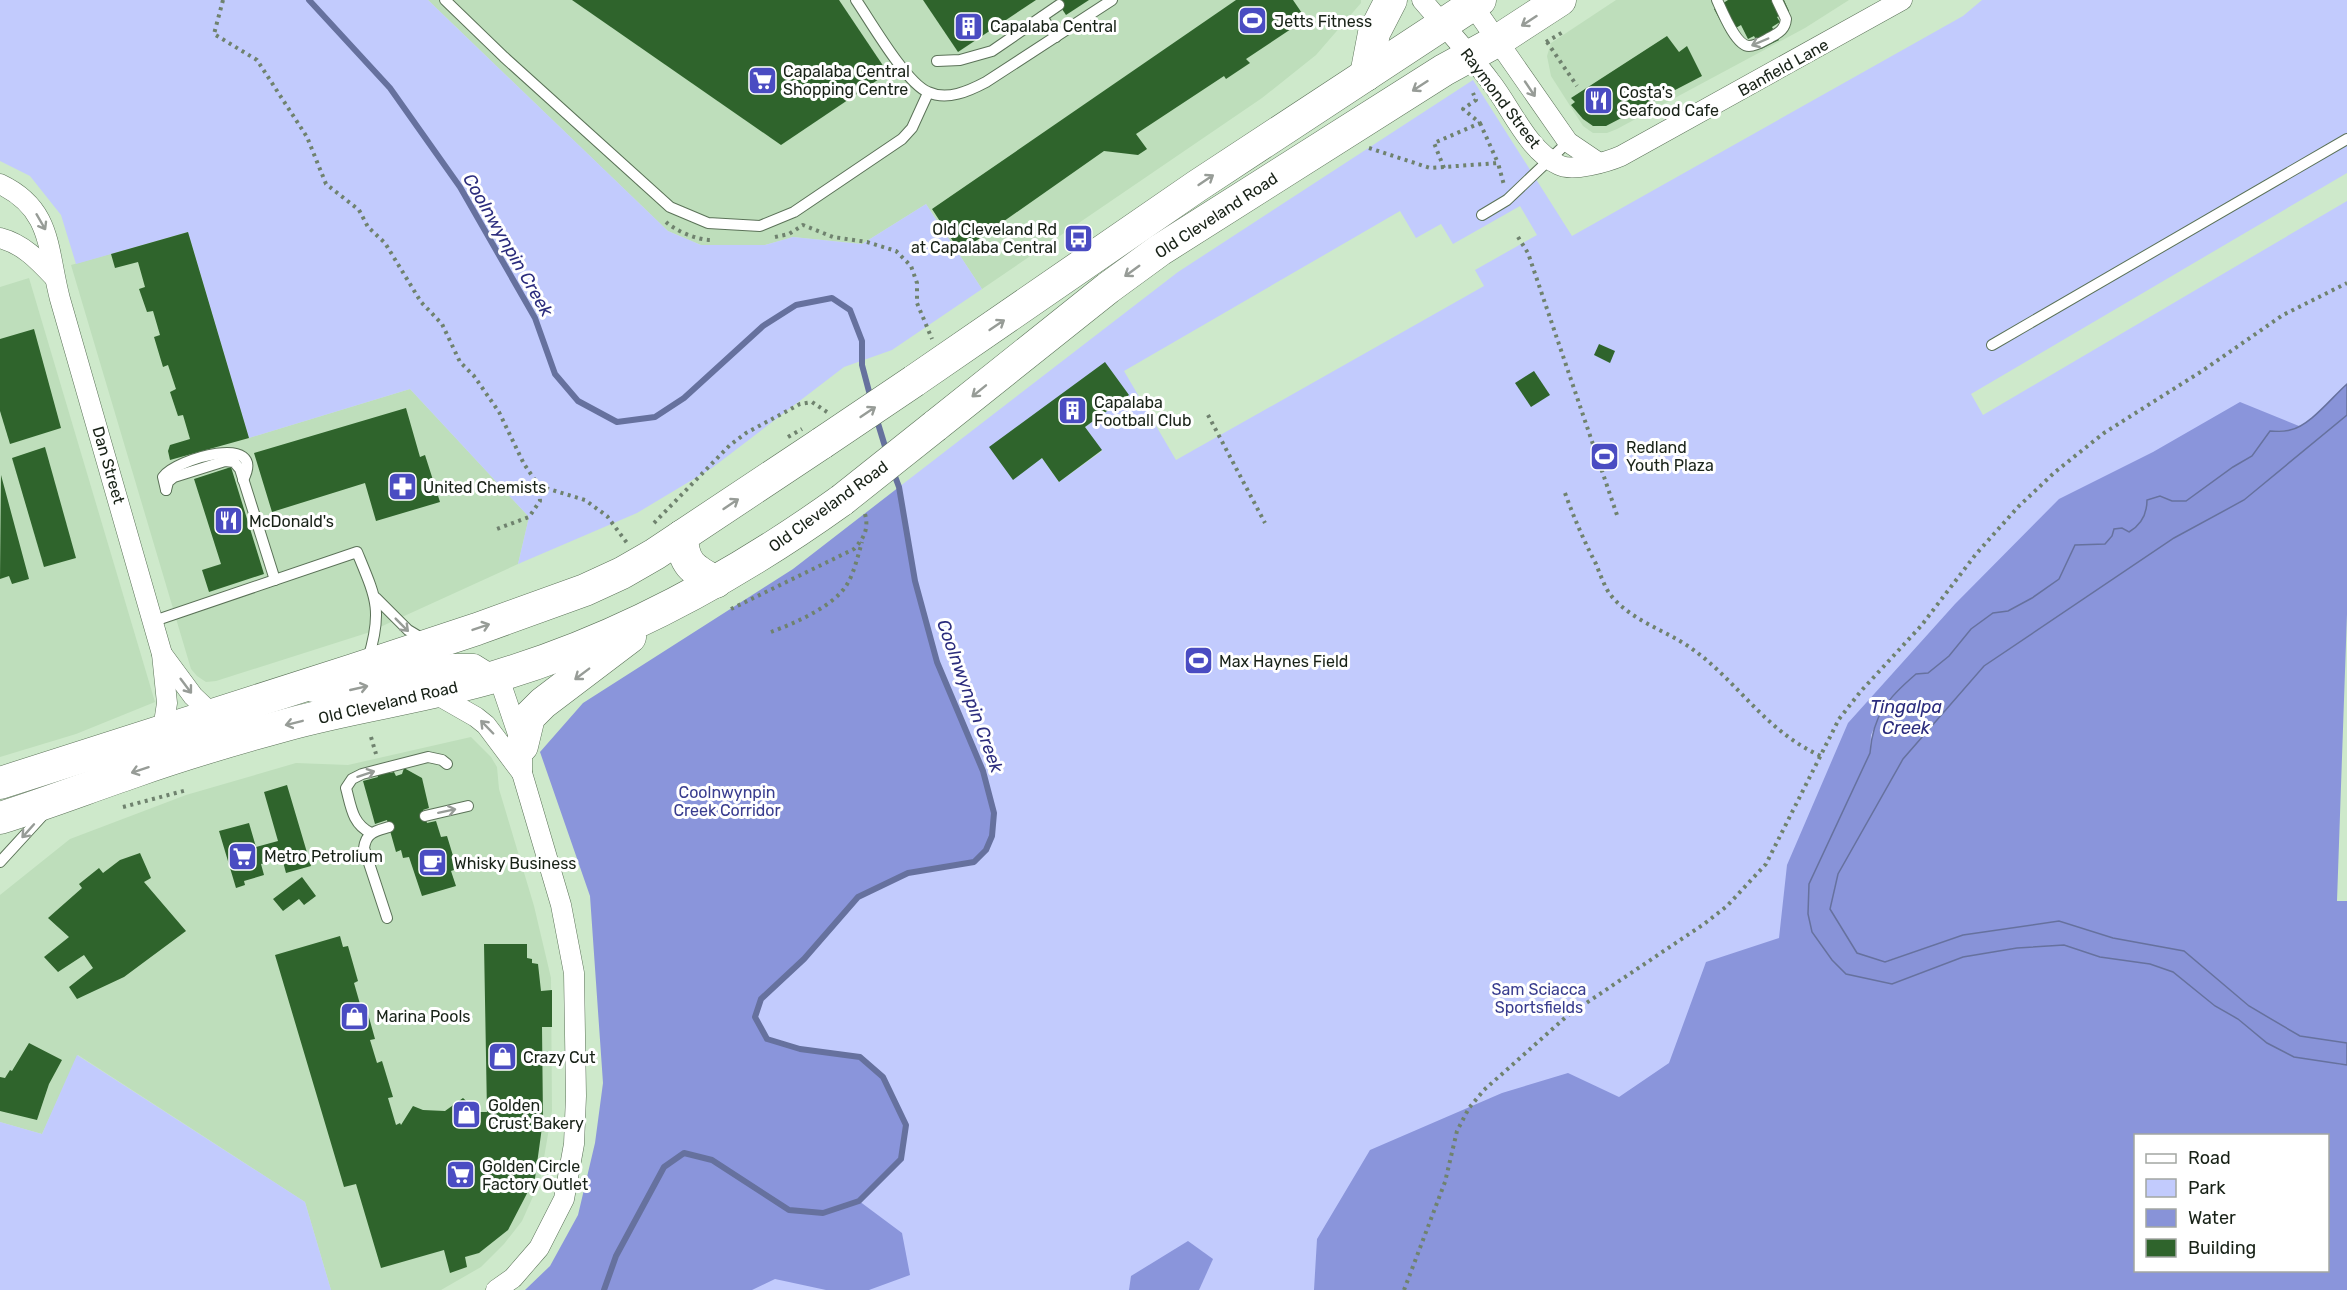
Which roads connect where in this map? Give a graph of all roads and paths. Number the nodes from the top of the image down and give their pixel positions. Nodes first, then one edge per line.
1 (223, 0) edge
2 (856, 0) edge
3 (1112, 0) edge
4 (1391, 0) edge
5 (1422, 0) edge
6 (1560, 0) edge
7 (1717, 0) edge
8 (1777, 0) edge
9 (1902, 0) edge
10 (447, 1) edge
11 (1474, 2) edge
12 (1059, 5) dead end
13 (1042, 17) junction
14 (1443, 25) junction
15 (1056, 37) junction
16 (1497, 41) junction
17 (1547, 42) dead end
18 (937, 60) dead end
19 (1469, 70) junction
20 (1366, 75) junction
21 (1577, 86) dead end
22 (928, 93) junction
23 (1480, 123) junction
24 (2347, 139) edge
25 (1568, 142) junction
26 (1362, 146) dead end
27 (1549, 159) junction
28 (1498, 163) junction
29 (1599, 163) junction
30 (1444, 168) junction
31 (0, 183) edge
32 (1507, 200) junction
33 (1482, 215) dead end
34 (662, 218) dead end
35 (1518, 237) dead end
36 (0, 238) edge
37 (773, 238) dead end
38 (713, 240) dead end
39 (54, 277) junction
40 (2347, 283) edge
41 (932, 339) dead end
42 (1992, 345) dead end
43 (1208, 415) dead end
44 (539, 486) junction
45 (166, 490) dead end
46 (1565, 493) dead end
47 (1618, 518) dead end
48 (1265, 523) dead end
49 (494, 530) dead end
50 (682, 536) junction
51 (864, 538) dead end
52 (627, 544) dead end
53 (275, 580) junction
54 (716, 582) junction
55 (376, 598) junction
56 (661, 612) junction
57 (154, 621) junction
58 (771, 632) dead end
59 (434, 643) junction
60 (162, 654) junction
61 (366, 666) junction
62 (495, 676) junction
63 (280, 693) junction
64 (434, 693) junction
65 (212, 714) junction
66 (163, 730) junction
67 (371, 737) dead end
68 (375, 754) dead end
69 (1821, 756) junction
70 (522, 760) junction
71 (447, 764) dead end
72 (0, 783) edge
73 (187, 790) dead end
74 (56, 800) junction
75 (468, 806) dead end
76 (123, 807) dead end
77 (425, 816) dead end
78 (0, 818) edge
79 (389, 827) dead end
80 (370, 832) junction
81 (0, 862) edge
82 (387, 918) dead end
83 (496, 1290) edge
84 (1404, 1290) edge

1 - 44 path
2 - 22 lane
3 - 15 lane
4 - 20 main road
5 - 14 street, Raymond Street
6 -> 16 main road, Old Cleveland Road
8 -> 7 lane
9 - 29 street, Banfield Lane
10 - 22 lane
11 - 14 main road, Old Cleveland Road
11 - 16 street, Raymond Street
12 - 13 lane
13 - 15 lane
13 - 18 lane
14 - 19 street, Raymond Street
14 - 20 main road, Old Cleveland Road
15 - 22 lane
16 - 19 main road, Old Cleveland Road
16 -> 25 street, Raymond Street
17 - 21 path
19 - 23 path
19 - 27 street, Raymond Street
19 -> 54 main road, Old Cleveland Road, bridge
50 -> 20 main road, Old Cleveland Road, bridge
23 - 28 path
23 - 30 path
24 - 42 lane
25 - 27 lane
25 - 29 street, Raymond Street
26 - 30 path
27 - 29 street, Raymond Street
27 - 32 lane
28 - 30 path
28 - 32 path
31 -> 39 street, Dan Street
32 - 33 lane
34 - 38 path
35 - 47 path
36 - 39 street, Dan Street
37 - 41 path
39 - 57 street, Dan Street
40 - 69 path
43 - 48 path
44 - 49 path
44 - 52 path
45 - 53 lane
46 - 69 path
50 - 54 main road
59 -> 50 main road, Old Cleveland Road
51 - 58 path
53 - 55 lane
53 - 57 lane
54 - 56 main road, Old Cleveland Road
55 -> 59 lane
55 - 61 lane
56 - 62 main road, Old Cleveland Road
56 -> 70 main road
57 - 60 street, Dan Street
59 - 61 main road, Old Cleveland Road
60 -> 65 street, Dan Street
60 - 66 street, Dan Street
61 - 63 main road, Old Cleveland Road
63 -> 62 street
62 - 64 main road, Old Cleveland Road
62 - 70 street
63 - 65 main road, Old Cleveland Road
70 -> 64 street
64 -> 74 main road, Old Cleveland Road
65 - 66 main road, Old Cleveland Road
66 - 72 main road, Old Cleveland Road
67 - 68 path
69 - 84 path
70 - 83 street
80 -> 71 lane
73 - 76 path
74 - 78 main road, Old Cleveland Road
74 -> 81 lane
77 -> 75 lane
79 - 80 lane
80 - 82 lane

